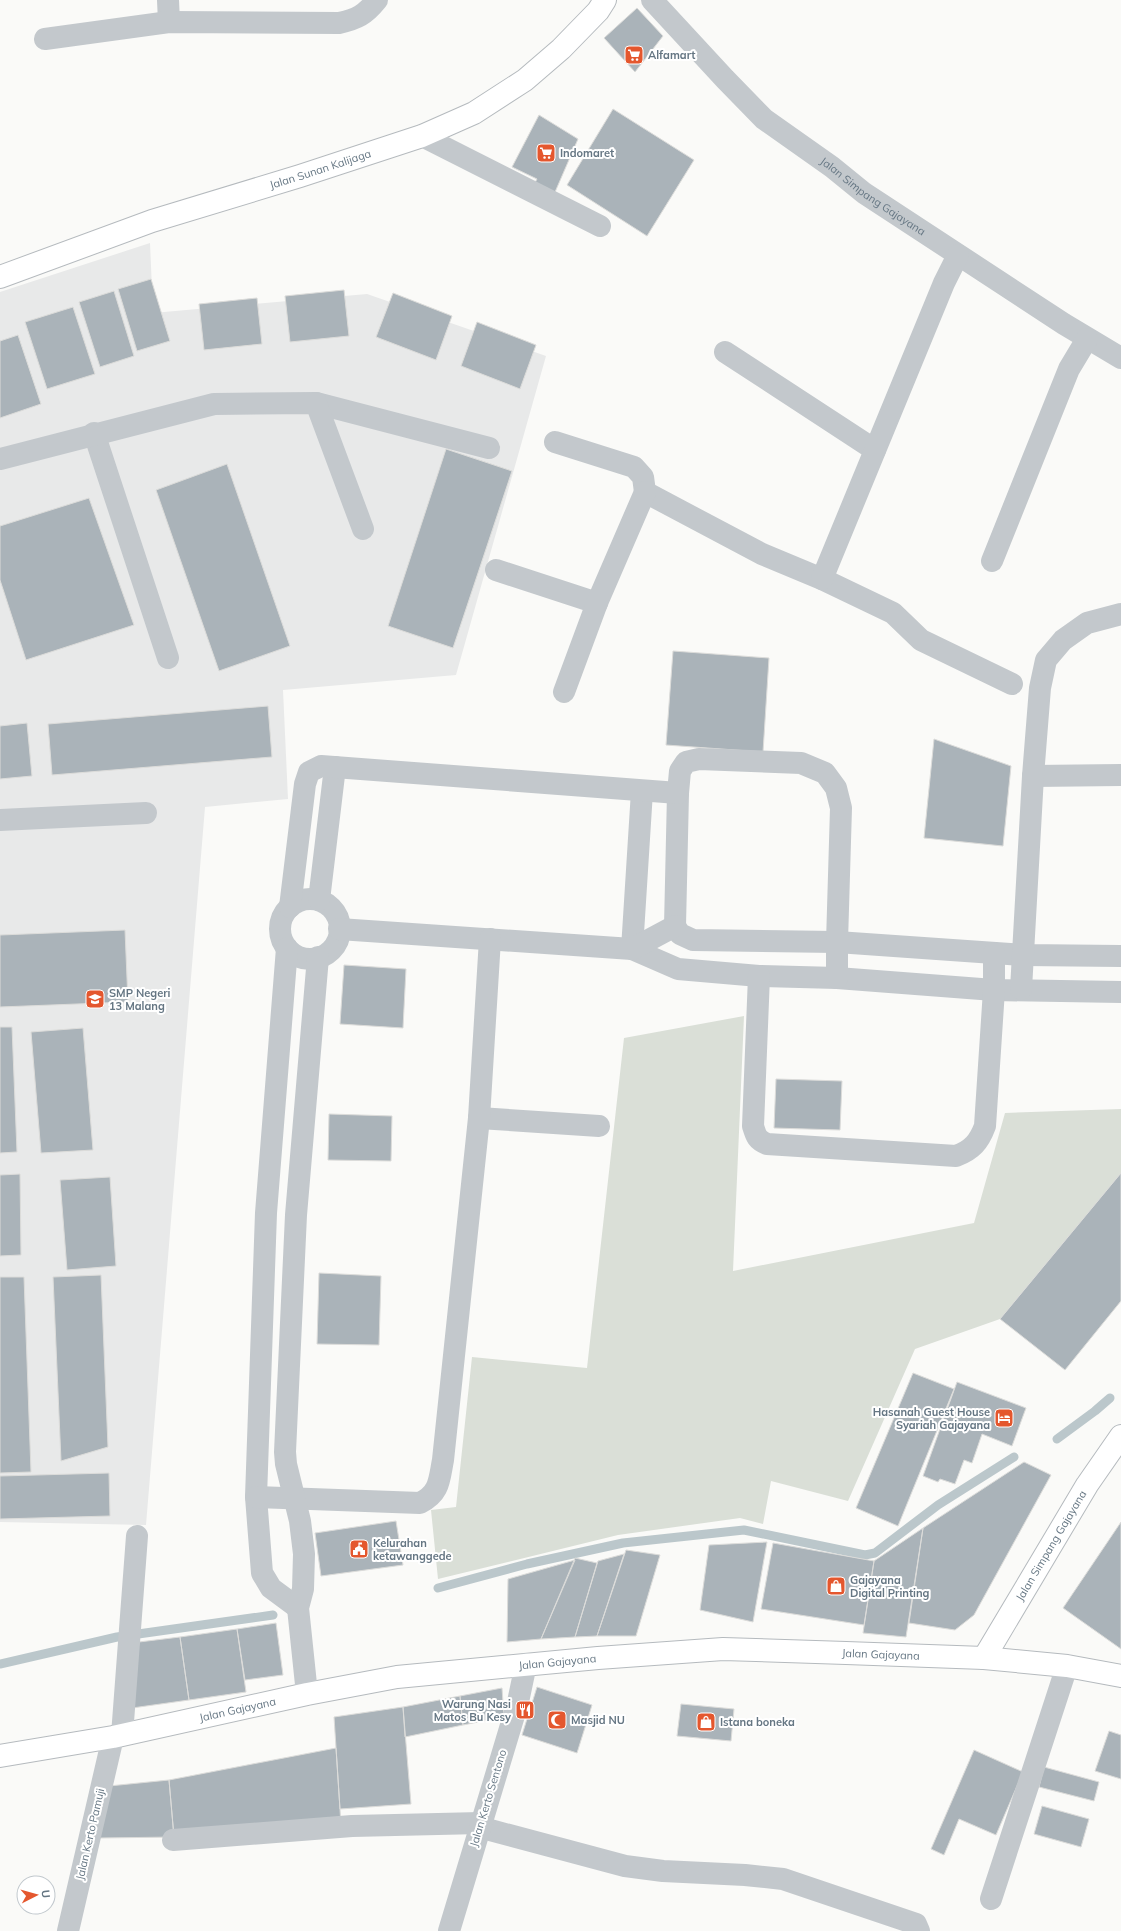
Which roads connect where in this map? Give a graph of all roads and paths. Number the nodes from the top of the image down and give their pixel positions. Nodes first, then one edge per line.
1 (168, 0) edge
2 (377, 0) edge
3 (605, 0) edge
4 (652, 0) edge
5 (170, 22) junction
6 (45, 39) dead end
7 (422, 136) junction
8 (600, 226) dead end
9 (958, 255) junction
10 (0, 277) edge
11 (1087, 339) junction
12 (725, 352) dead end
13 (1121, 358) edge
14 (316, 403) junction
15 (94, 433) junction
16 (555, 442) dead end
17 (489, 448) dead end
18 (875, 450) junction
19 (0, 459) edge
20 (645, 492) junction
21 (363, 528) dead end
22 (992, 561) dead end
23 (496, 570) dead end
24 (822, 579) junction
25 (597, 603) junction
26 (1121, 614) edge
27 (168, 658) dead end
28 (1012, 684) dead end
29 (564, 692) dead end
30 (335, 767) junction
31 (1121, 775) edge
32 (1033, 776) junction
33 (642, 791) junction
34 (678, 793) junction
35 (146, 813) dead end
36 (0, 820) edge
37 (318, 900) junction
38 (290, 907) junction
39 (675, 926) junction
40 (339, 929) junction
41 (490, 939) junction
42 (800, 942) junction
43 (837, 942) junction
44 (287, 948) junction
45 (632, 949) junction
46 (994, 953) junction
47 (1023, 955) junction
48 (1121, 956) edge
49 (318, 957) junction
50 (759, 976) junction
51 (799, 977) junction
52 (837, 978) junction
53 (1022, 989) junction
54 (994, 990) junction
55 (1121, 992) edge
56 (479, 1118) junction
57 (599, 1126) dead end
58 (266, 1213) junction
59 (296, 1215) junction
60 (1121, 1436) edge
61 (256, 1497) junction
62 (294, 1497) junction
63 (137, 1536) dead end
64 (298, 1608) junction
65 (984, 1658) junction
66 (526, 1664) junction
67 (1067, 1666) junction
68 (1121, 1676) edge
69 (307, 1694) junction
70 (118, 1736) junction
71 (0, 1756) edge
72 (480, 1825) junction
73 (173, 1840) dead end
74 (991, 1900) dead end
75 (68, 1931) edge
76 (449, 1931) edge
77 (919, 1931) edge

1 - 5 street
2 - 5 street
3 - 7 main road, Jalan Sunan Kalijaga
4 - 9 street, Jalan Simpang Gajayana
5 - 6 street
7 - 8 street
7 - 10 main road, Jalan Sunan Kalijaga
9 - 11 street, Jalan Simpang Gajayana
9 - 18 street
11 - 13 street, Jalan Simpang Gajayana
11 - 22 street
12 - 18 street
14 - 15 street
14 - 17 street
14 - 21 street
15 - 19 street
15 - 27 street
16 - 20 street
18 - 24 street
20 - 24 street
20 - 25 street
23 - 25 street
24 - 28 street
25 - 29 street
26 - 32 street
30 - 33 street
30 - 37 street
30 - 38 street
31 - 32 street
32 - 47 street
33 - 34 street
33 - 45 street
34 - 39 street
34 - 43 street
35 - 36 street
37 - 38 street
37 - 40 street
38 - 44 street
39 - 42 street
39 - 45 street
40 - 41 street
40 - 49 street
41 - 45 street
41 - 56 street
42 - 43 street
42 - 51 street
43 - 46 street
43 - 52 street
44 - 49 street
44 - 58 street
45 - 50 street
46 - 47 street
46 - 54 street
47 - 48 street
47 - 53 street
49 - 59 street
50 - 51 street
50 - 54 street
51 - 52 street
52 - 54 street
53 - 54 street
53 - 55 street
56 - 57 street
56 - 62 street
58 - 59 street
58 - 61 street
59 - 62 street
60 - 65 main road, Jalan Simpang Gajayana
61 - 62 street
61 - 64 street
62 - 64 street
63 - 70 street, Jalan Kerto Pamuji
64 - 69 street
65 - 66 main road, Jalan Gajayana
65 - 67 main road, Jalan Gajayana
66 - 69 main road, Jalan Gajayana
66 - 72 street, Jalan Kerto Sentono
67 - 68 main road, Jalan Gajayana
67 - 74 street
69 - 70 main road, Jalan Gajayana
70 - 71 main road, Jalan Gajayana
70 - 75 street, Jalan Kerto Pamuji
72 - 73 street
72 - 76 street, Jalan Kerto Sentono
72 - 77 street

